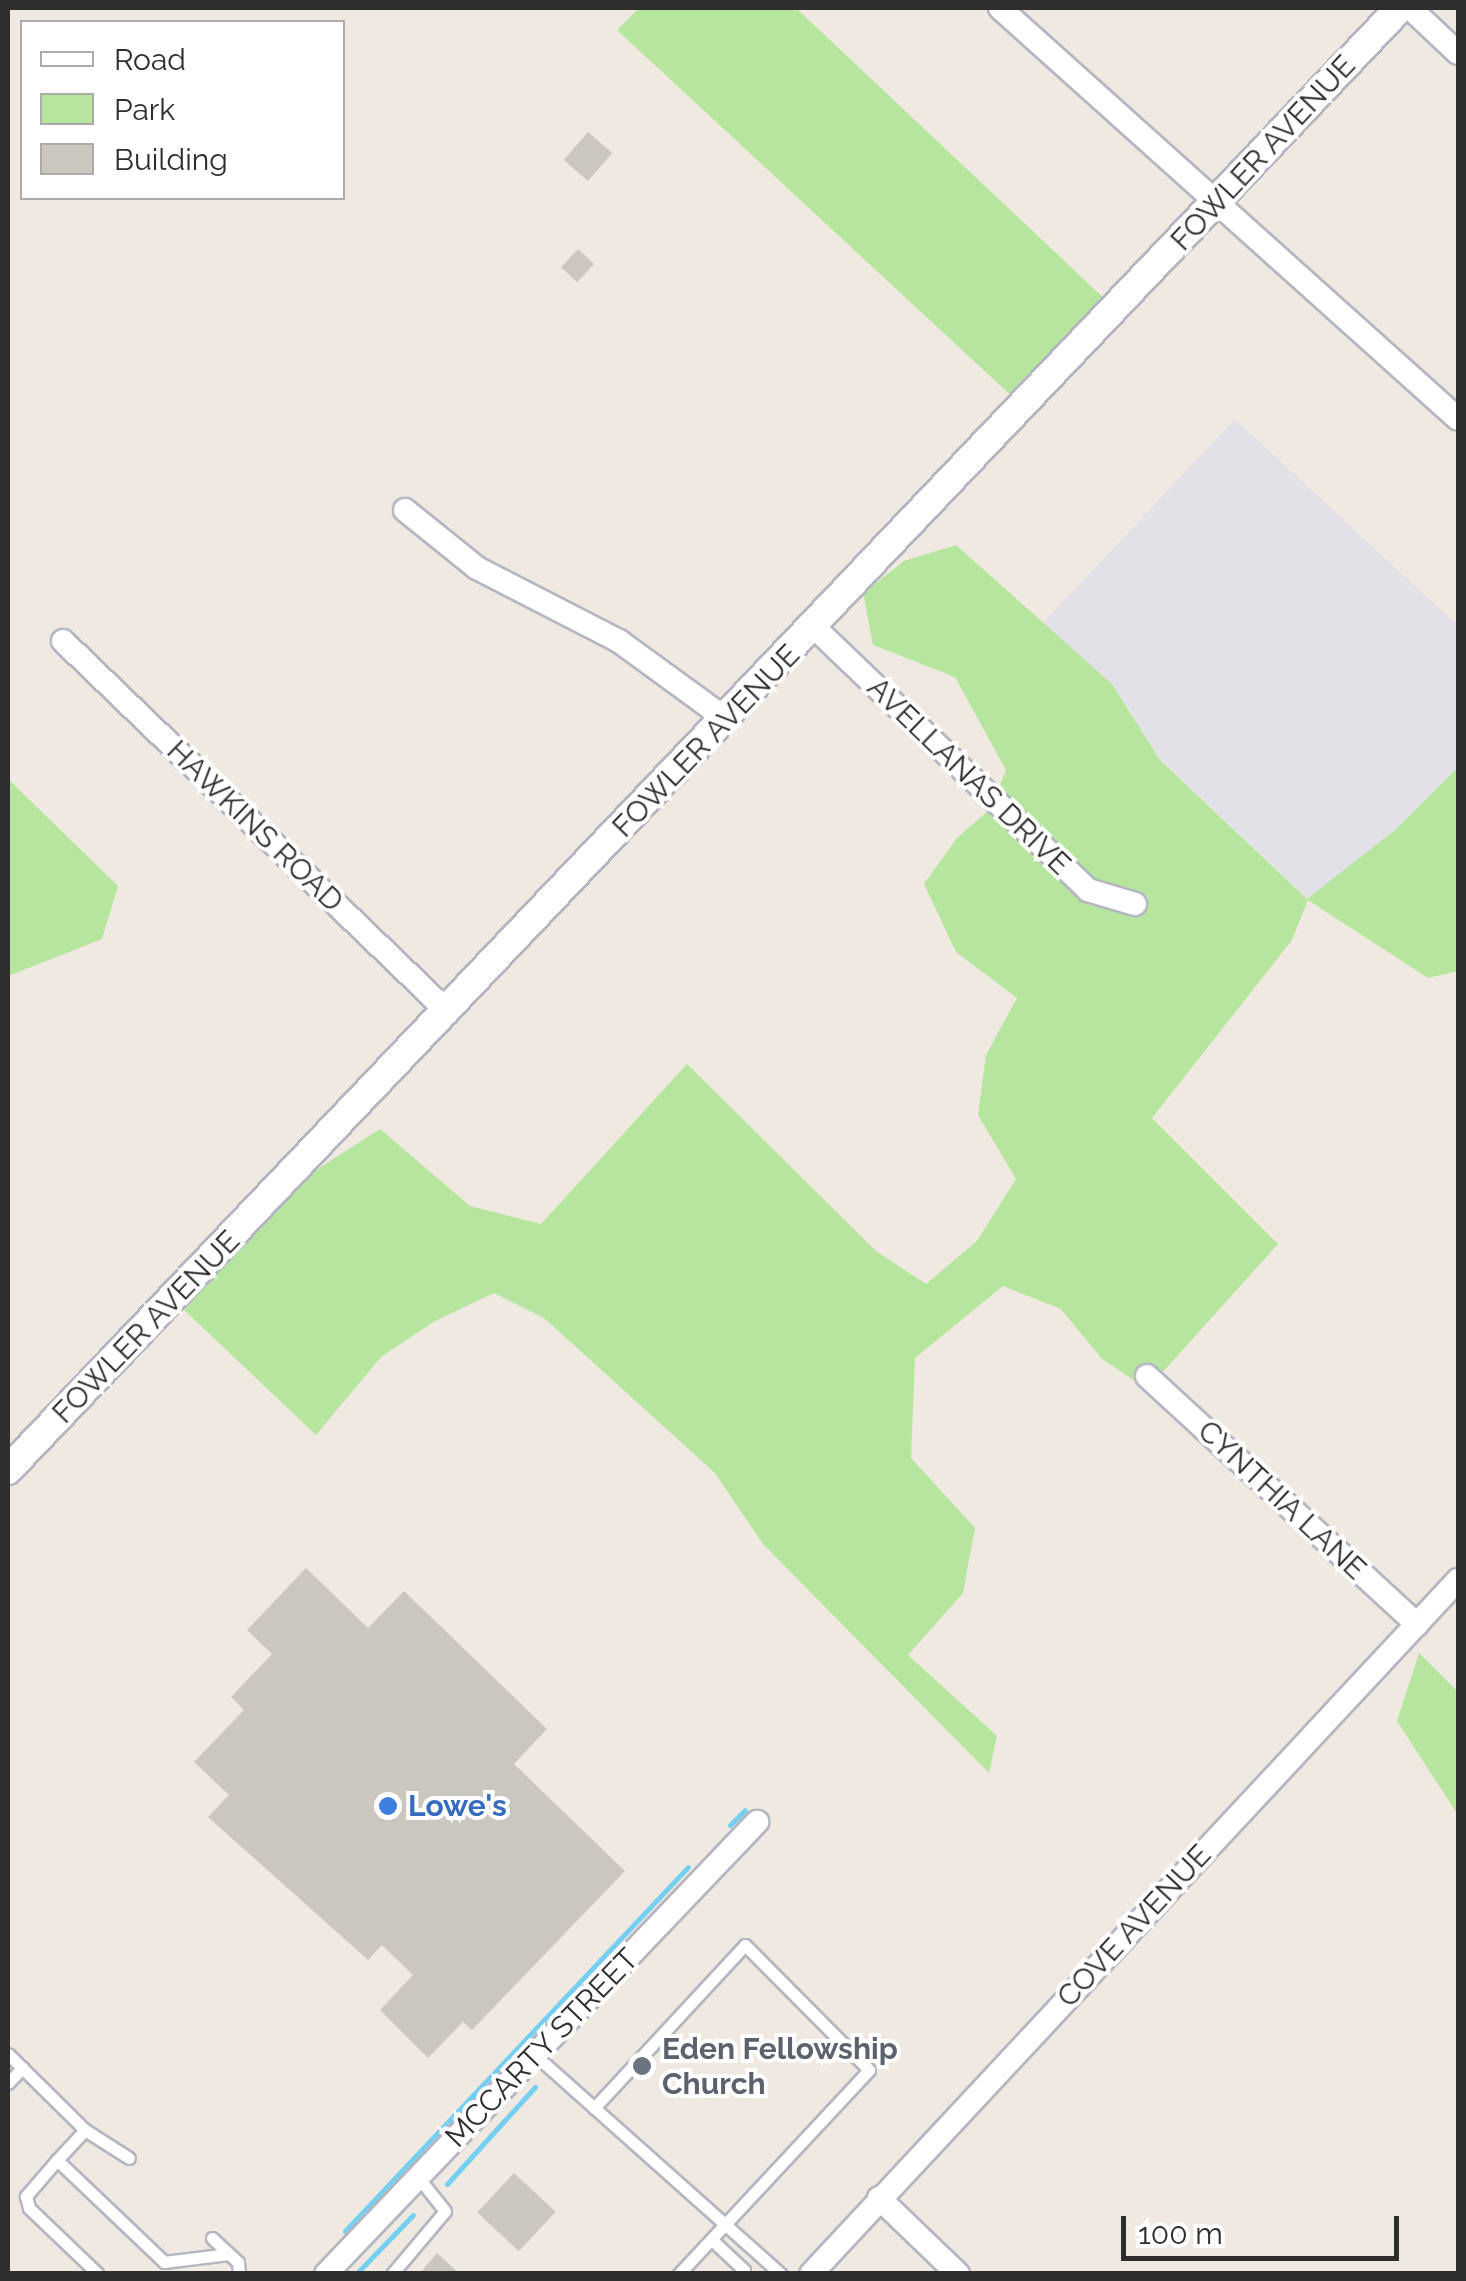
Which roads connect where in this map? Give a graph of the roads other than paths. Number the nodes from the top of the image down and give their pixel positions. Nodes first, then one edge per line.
1 (1000, 8) edge
2 (1400, 8) edge
3 (1410, 8) edge
4 (1458, 53) edge
5 (1218, 204) junction
6 (1458, 419) edge
7 (405, 510) dead end
8 (814, 628) junction
9 (63, 641) dead end
10 (726, 719) junction
11 (1135, 904) dead end
12 (448, 1012) junction
13 (1147, 1376) dead end
14 (8, 1470) edge
15 (1458, 1580) edge
16 (1417, 1624) junction
17 (757, 1822) dead end
18 (8, 2054) edge
19 (534, 2055) junction
20 (22, 2068) junction
21 (8, 2083) edge
22 (594, 2108) junction
23 (85, 2130) junction
24 (128, 2158) dead end
25 (57, 2160) junction
26 (418, 2177) junction
27 (878, 2198) junction
28 (726, 2225) junction
29 (212, 2238) dead end
30 (712, 2240) junction
31 (229, 2254) junction
32 (98, 2274) edge
33 (240, 2274) edge
34 (326, 2274) edge
35 (392, 2274) edge
36 (680, 2274) edge
37 (741, 2274) edge
38 (781, 2274) edge
39 (811, 2274) edge
40 (958, 2274) edge

1 - 5 street
2 - 5 street, FOWLER AVENUE
3 - 4 street
5 - 6 street
5 - 8 street, FOWLER AVENUE
7 - 10 street
8 - 10 street, FOWLER AVENUE
8 - 11 street, AVELLANAS DRIVE
9 - 12 street, HAWKINS ROAD
10 - 12 street, FOWLER AVENUE
12 - 14 street, FOWLER AVENUE
13 - 16 street, CYNTHIA LANE
15 - 16 street, COVE AVENUE
16 - 27 street, COVE AVENUE
17 - 19 street, MCCARTY STREET
18 - 20 lane
19 - 22 lane
19 - 26 street, MCCARTY STREET
20 - 21 lane
20 - 23 lane
22 - 28 lane
22 - 28 lane
23 - 24 lane
23 - 25 lane
25 - 31 lane
25 - 32 lane
26 - 34 street, MCCARTY STREET
26 - 35 lane
27 - 39 street, COVE AVENUE
27 - 40 street
28 - 30 lane
28 - 38 lane
29 - 31 lane
30 - 36 lane
30 - 37 lane
31 - 33 lane

